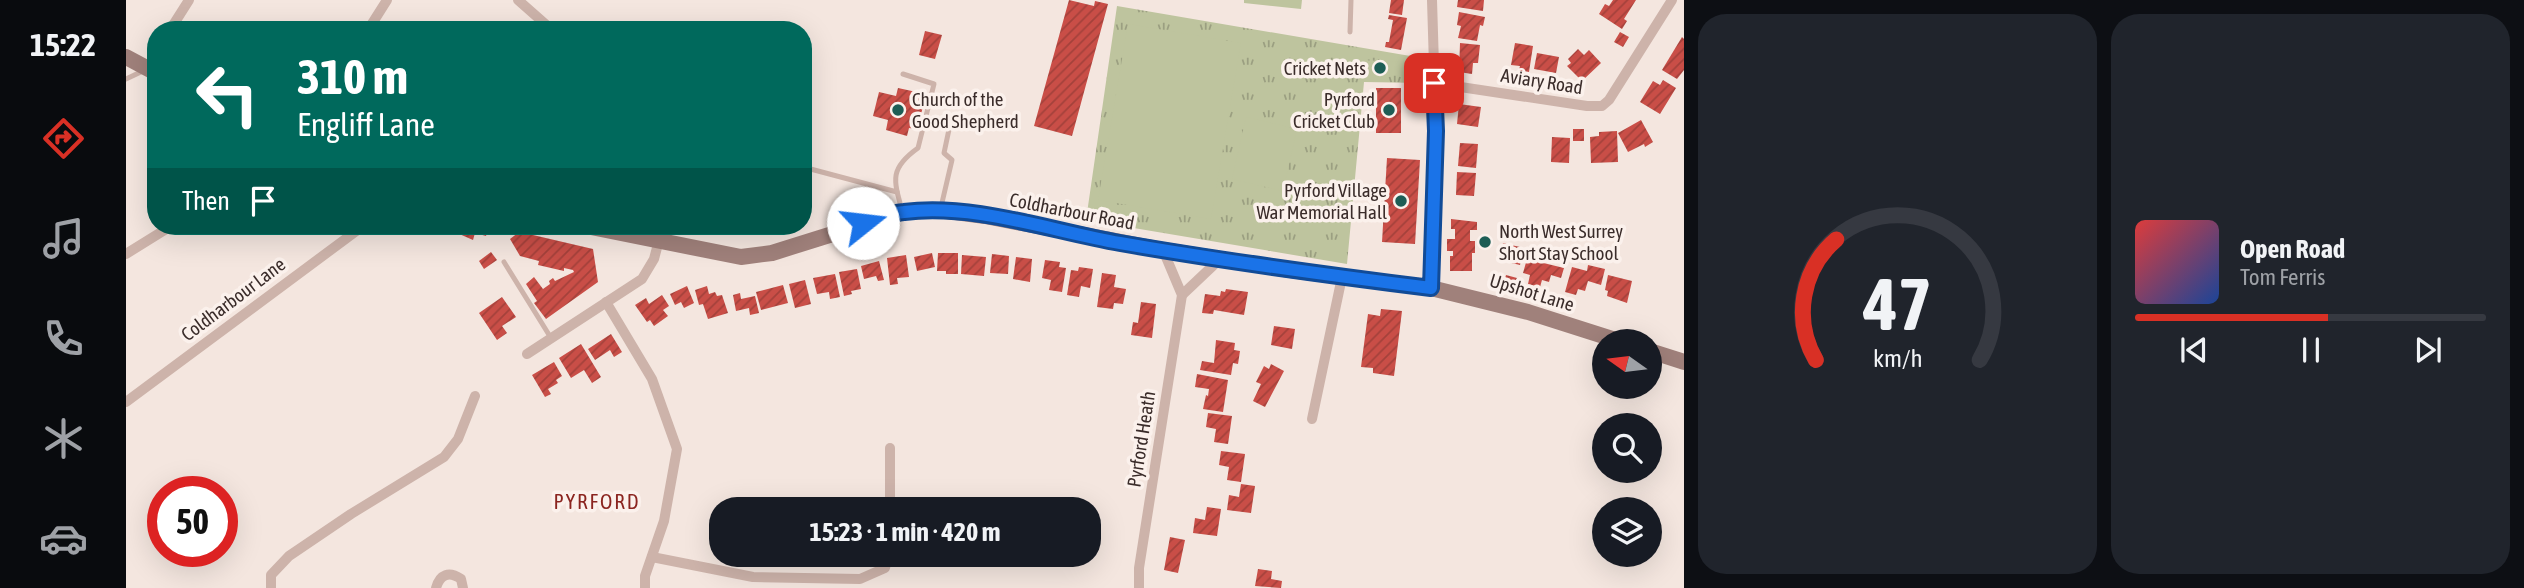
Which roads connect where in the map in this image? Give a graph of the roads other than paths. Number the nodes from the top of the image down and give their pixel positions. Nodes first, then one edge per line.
1 (188, 0) edge
2 (387, 0) edge
3 (518, 0) edge
4 (1351, 0) edge
5 (1432, 0) edge
6 (1672, 0) edge
7 (175, 21) edge
8 (374, 21) edge
9 (542, 21) edge
10 (1350, 32) dead end
11 (126, 57) edge
12 (147, 63) edge
13 (147, 68) edge
14 (903, 74) dead end
15 (126, 79) edge
16 (1434, 83) junction
17 (951, 120) dead end
18 (812, 169) edge
19 (897, 192) junction
20 (940, 210) junction
21 (903, 212) junction
22 (157, 235) edge
23 (351, 235) edge
24 (633, 235) edge
25 (659, 240) junction
26 (1163, 250) junction
27 (126, 254) edge
28 (1220, 259) junction
29 (504, 262) dead end
30 (1342, 277) junction
31 (1431, 288) junction
32 (1182, 295) junction
33 (606, 302) junction
34 (1592, 332) edge
35 (551, 338) junction
36 (527, 354) dead end
37 (1662, 355) edge
38 (1684, 362) edge
39 (475, 396) dead end
40 (126, 402) edge
41 (1312, 419) dead end
42 (890, 448) dead end
43 (890, 497) edge
44 (652, 557) junction
45 (885, 567) edge
46 (271, 588) edge
47 (436, 588) edge
48 (463, 588) edge
49 (645, 588) edge
50 (1139, 588) edge

1 - 7 street
2 - 8 street
3 - 9 street
4 - 10 lane
5 - 16 street
6 - 16 street, Aviary Road
11 - 12 main road
13 - 15 lane
14 - 19 lane
16 - 31 street
17 - 20 lane
18 - 19 lane
19 - 21 lane
20 - 21 main road, Coldharbour Road
20 - 26 main road, Coldharbour Road
21 - 25 main road, Coldharbour Road
22 - 27 street
23 - 40 street, Coldharbour Lane
24 - 25 main road, Coldharbour Road
25 - 33 street
26 - 28 main road, Coldharbour Road
26 - 32 street
28 - 30 main road, Coldharbour Road
28 - 32 street
29 - 35 lane
30 - 31 main road, Coldharbour Road
30 - 41 street
31 - 34 main road, Upshot Lane
32 - 50 street, Pyrford Heath
33 - 35 street
33 - 44 street
35 - 36 street
37 - 38 main road
39 - 46 street
42 - 43 street
44 - 45 street
44 - 49 street
47 - 48 street

